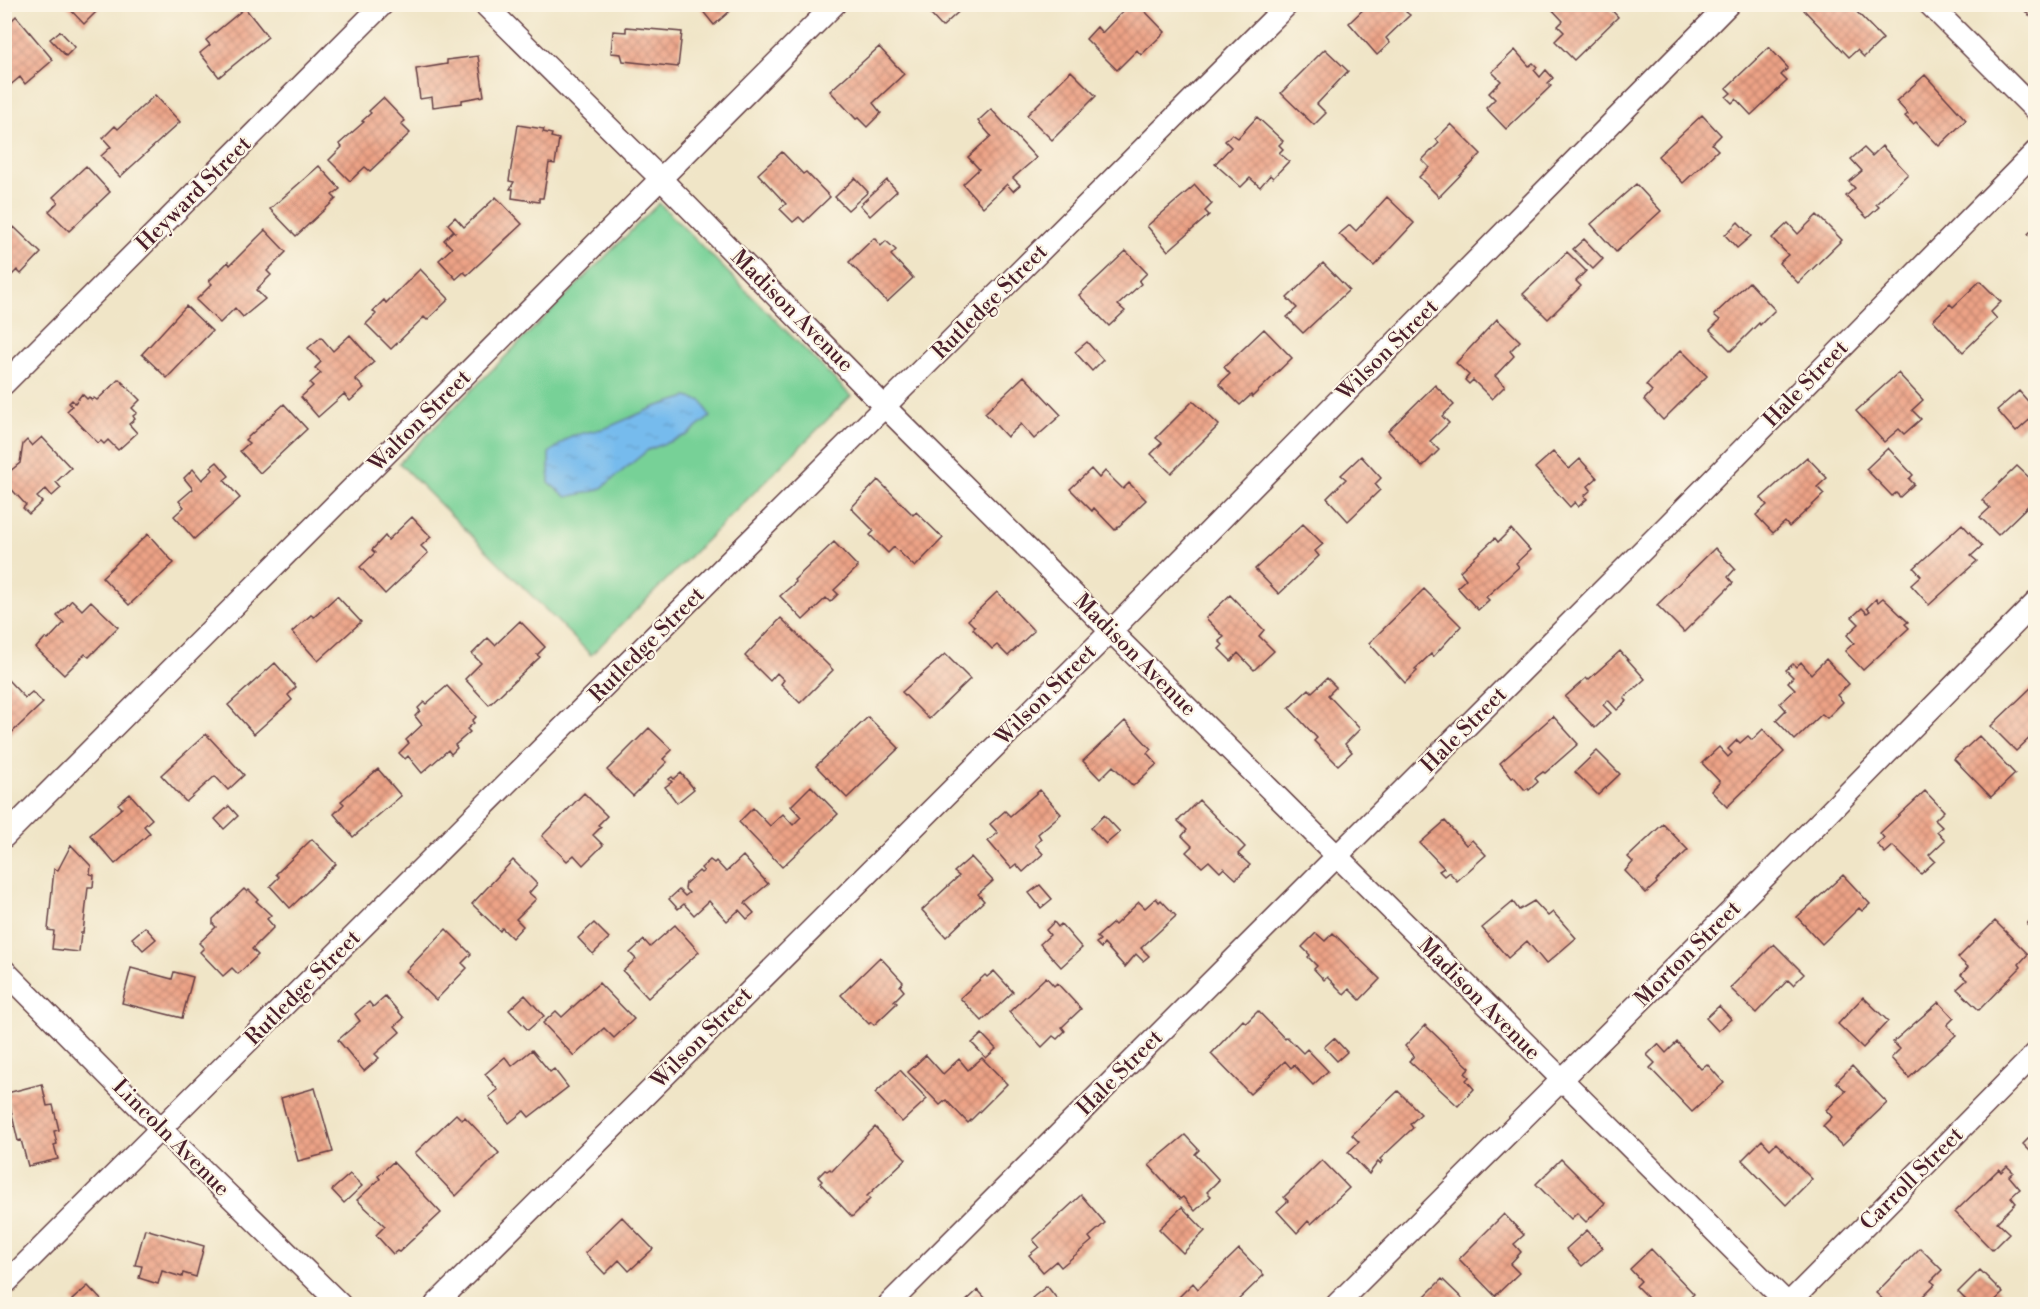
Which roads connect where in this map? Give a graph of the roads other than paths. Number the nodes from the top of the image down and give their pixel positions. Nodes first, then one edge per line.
1 (383, 4) edge
2 (484, 4) edge
3 (835, 4) edge
4 (1288, 4) edge
5 (1728, 4) edge
6 (1929, 4) edge
7 (2036, 111) edge
8 (2036, 151) edge
9 (661, 179) junction
10 (4, 384) edge
11 (885, 406) junction
12 (2036, 602) edge
13 (1111, 631) junction
14 (4, 837) edge
15 (1337, 857) junction
16 (4, 970) edge
17 (2036, 1053) edge
18 (1562, 1081) junction
19 (160, 1128) junction
20 (4, 1285) edge
21 (340, 1305) edge
22 (436, 1305) edge
23 (888, 1305) edge
24 (1337, 1305) edge
25 (1788, 1305) edge

1 - 10 street, Heyward Street
2 - 9 street, Madison Avenue
3 - 9 street, Walton Street
4 - 11 street, Rutledge Street
5 - 13 street, Wilson Street
6 - 7 street
8 - 15 street, Hale Street
9 - 11 street, Madison Avenue
9 - 14 street, Walton Street
11 - 13 street, Madison Avenue
11 - 19 street, Rutledge Street
12 - 18 street, Morton Street
13 - 15 street, Madison Avenue
13 - 22 street, Wilson Street
15 - 18 street, Madison Avenue
15 - 23 street, Hale Street
16 - 19 street, Lincoln Avenue
17 - 25 street, Carroll Street
18 - 24 street, Morton Street
18 - 25 street, Madison Avenue
19 - 20 street, Rutledge Street
19 - 21 street, Lincoln Avenue

